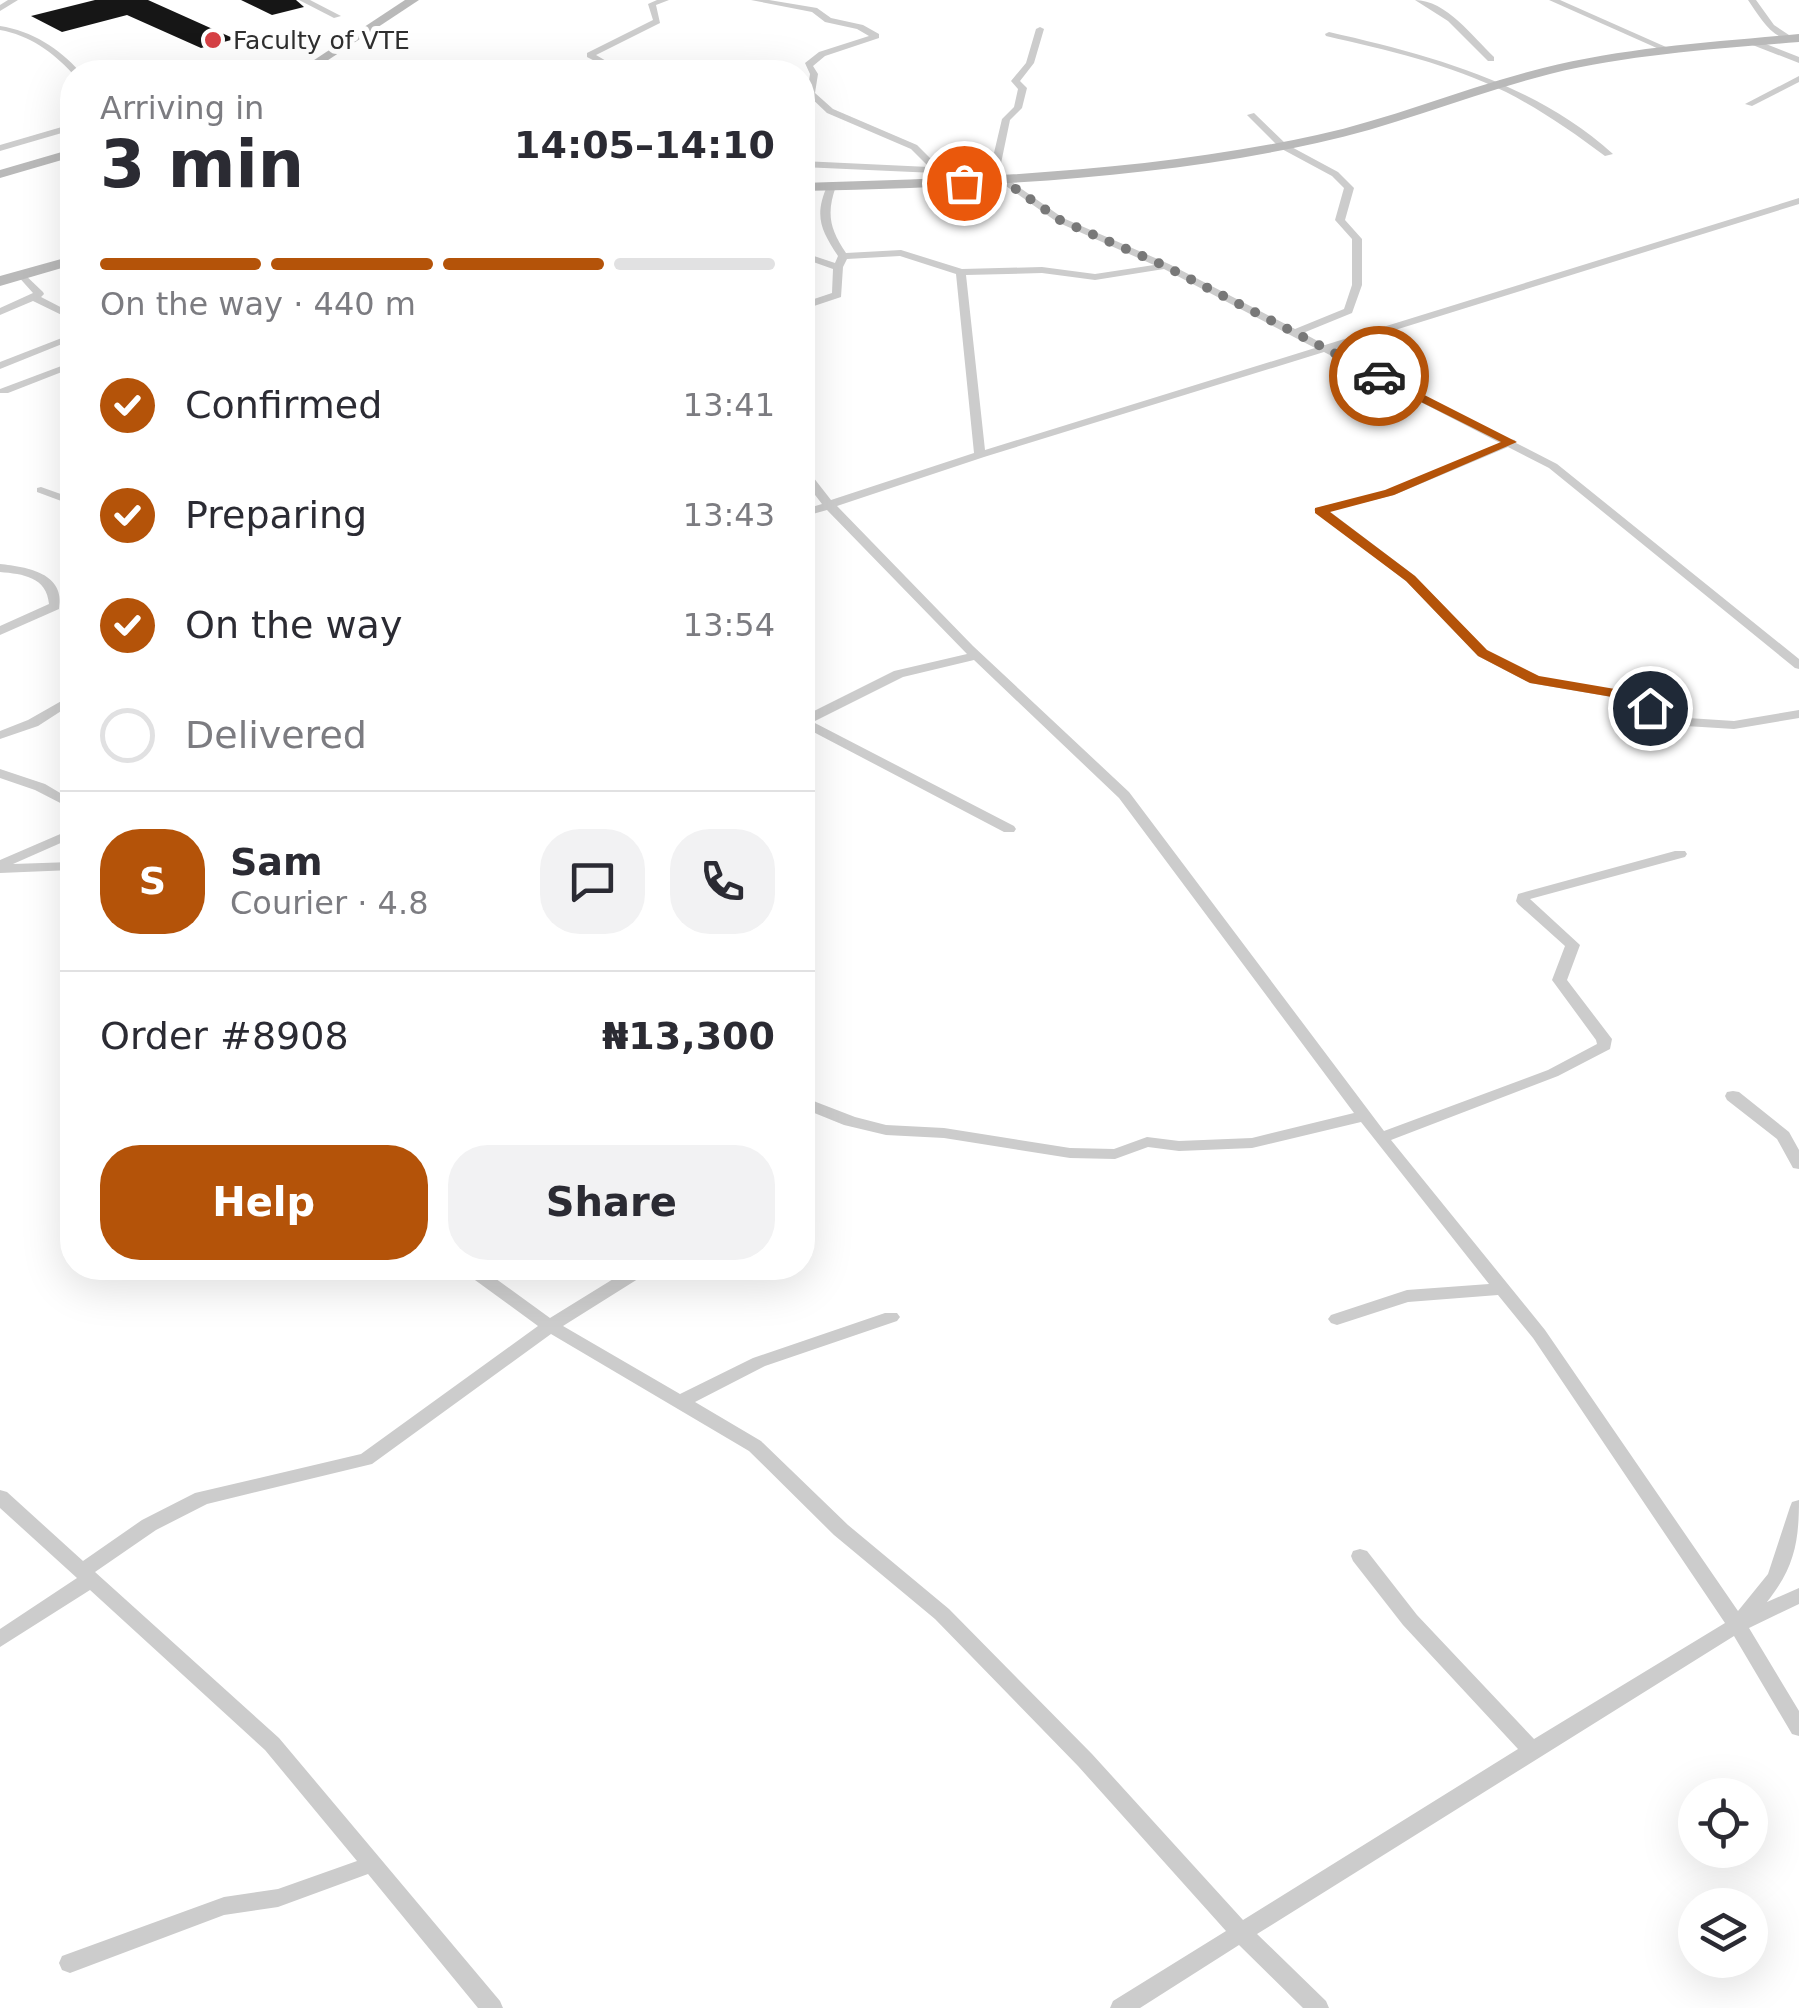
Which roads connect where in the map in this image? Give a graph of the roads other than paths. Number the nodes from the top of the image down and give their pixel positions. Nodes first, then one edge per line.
1 (14, 0) edge
2 (303, 0) edge
3 (412, 0) edge
4 (665, 0) edge
5 (755, 0) edge
6 (1419, 0) edge
7 (1553, 0) edge
8 (1752, 0) edge
9 (0, 9) edge
10 (337, 16) dead end
11 (0, 28) edge
12 (1040, 29) dead end
13 (1330, 34) dead end
14 (1794, 38) edge
15 (1753, 42) junction
16 (1671, 51) junction
17 (1491, 59) dead end
18 (64, 60) edge
19 (320, 60) edge
20 (599, 60) edge
21 (813, 60) edge
22 (1799, 60) edge
23 (1799, 79) edge
24 (1502, 85) junction
25 (815, 98) edge
26 (1749, 104) dead end
27 (1251, 115) dead end
28 (60, 131) edge
29 (1283, 146) junction
30 (0, 148) edge
31 (1608, 154) dead end
32 (60, 156) edge
33 (815, 165) edge
34 (937, 170) junction
35 (0, 174) edge
36 (1006, 182) junction
37 (964, 183) junction
38 (831, 186) junction
39 (815, 187) edge
40 (1799, 201) edge
41 (815, 258) edge
42 (841, 261) junction
43 (60, 263) edge
44 (1165, 266) junction
45 (962, 272) junction
46 (21, 274) junction
47 (0, 280) edge
48 (36, 298) junction
49 (815, 303) edge
50 (60, 311) edge
51 (0, 312) edge
52 (1296, 332) junction
53 (60, 342) edge
54 (1325, 350) junction
55 (0, 366) edge
56 (60, 370) edge
57 (4, 391) dead end
58 (1511, 442) junction
59 (980, 455) junction
60 (815, 487) edge
61 (41, 490) dead end
62 (60, 497) edge
63 (829, 505) junction
64 (815, 510) edge
65 (0, 568) edge
66 (0, 631) edge
67 (978, 656) junction
68 (1799, 665) edge
69 (60, 706) edge
70 (1799, 714) edge
71 (815, 715) edge
72 (815, 727) edge
73 (0, 735) edge
74 (0, 772) edge
75 (60, 798) edge
76 (1009, 829) dead end
77 (60, 840) edge
78 (1680, 854) dead end
79 (60, 866) edge
80 (0, 867) edge
81 (1733, 1096) dead end
82 (815, 1108) edge
83 (1365, 1116) junction
84 (1381, 1138) junction
85 (1799, 1164) edge
86 (487, 1280) edge
87 (623, 1280) edge
88 (1503, 1289) junction
89 (891, 1318) dead end
90 (1337, 1319) dead end
91 (550, 1326) junction
92 (682, 1401) junction
93 (0, 1497) edge
94 (1799, 1507) edge
95 (1360, 1556) dead end
96 (86, 1575) junction
97 (1799, 1595) edge
98 (1737, 1626) junction
99 (0, 1639) edge
100 (1799, 1728) edge
101 (1532, 1750) junction
102 (372, 1864) junction
103 (1240, 1933) junction
104 (70, 1963) dead end
105 (492, 2008) edge
106 (1121, 2008) edge
107 (1318, 2008) edge

1 - 9 street
2 - 10 street
3 - 19 street
4 - 20 street
5 - 21 street
6 - 17 street
7 - 16 street
8 - 14 street
11 - 18 street
12 - 36 street
13 - 24 street
14 - 15 street
15 - 16 street
15 - 22 street
16 - 24 street
23 - 26 street
24 - 29 street
24 - 31 street
25 - 34 street
27 - 29 street
28 - 30 street
29 - 36 street
29 - 52 street
32 - 35 street
33 - 34 street
34 - 37 street
36 - 37 street
36 - 44 street
37 - 38 street
38 - 39 street
38 - 42 street
40 - 54 street
41 - 42 street
42 - 45 street
42 - 49 street
43 - 46 street
44 - 45 street
44 - 52 street
45 - 59 street
46 - 47 street
46 - 48 street
48 - 50 street
48 - 51 street
52 - 54 street
53 - 55 street
54 - 58 street
54 - 59 street
56 - 57 street
58 - 68 street
58 - 70 street
59 - 63 street
60 - 63 street
61 - 62 street
63 - 64 street
63 - 67 street
65 - 66 street
67 - 71 street
67 - 83 street
69 - 73 street
72 - 76 street
74 - 75 street
77 - 80 street
78 - 84 street
79 - 80 street
81 - 85 street
82 - 83 street
83 - 84 street
84 - 88 street
86 - 91 street
87 - 91 street
88 - 90 street
88 - 98 street
89 - 92 street
91 - 92 street
91 - 96 street
92 - 103 street
93 - 96 street
94 - 98 street
95 - 101 street
96 - 99 street
96 - 102 street
97 - 98 street
98 - 100 street
98 - 101 street
101 - 103 street
102 - 104 street
102 - 105 street
103 - 106 street
103 - 107 street

